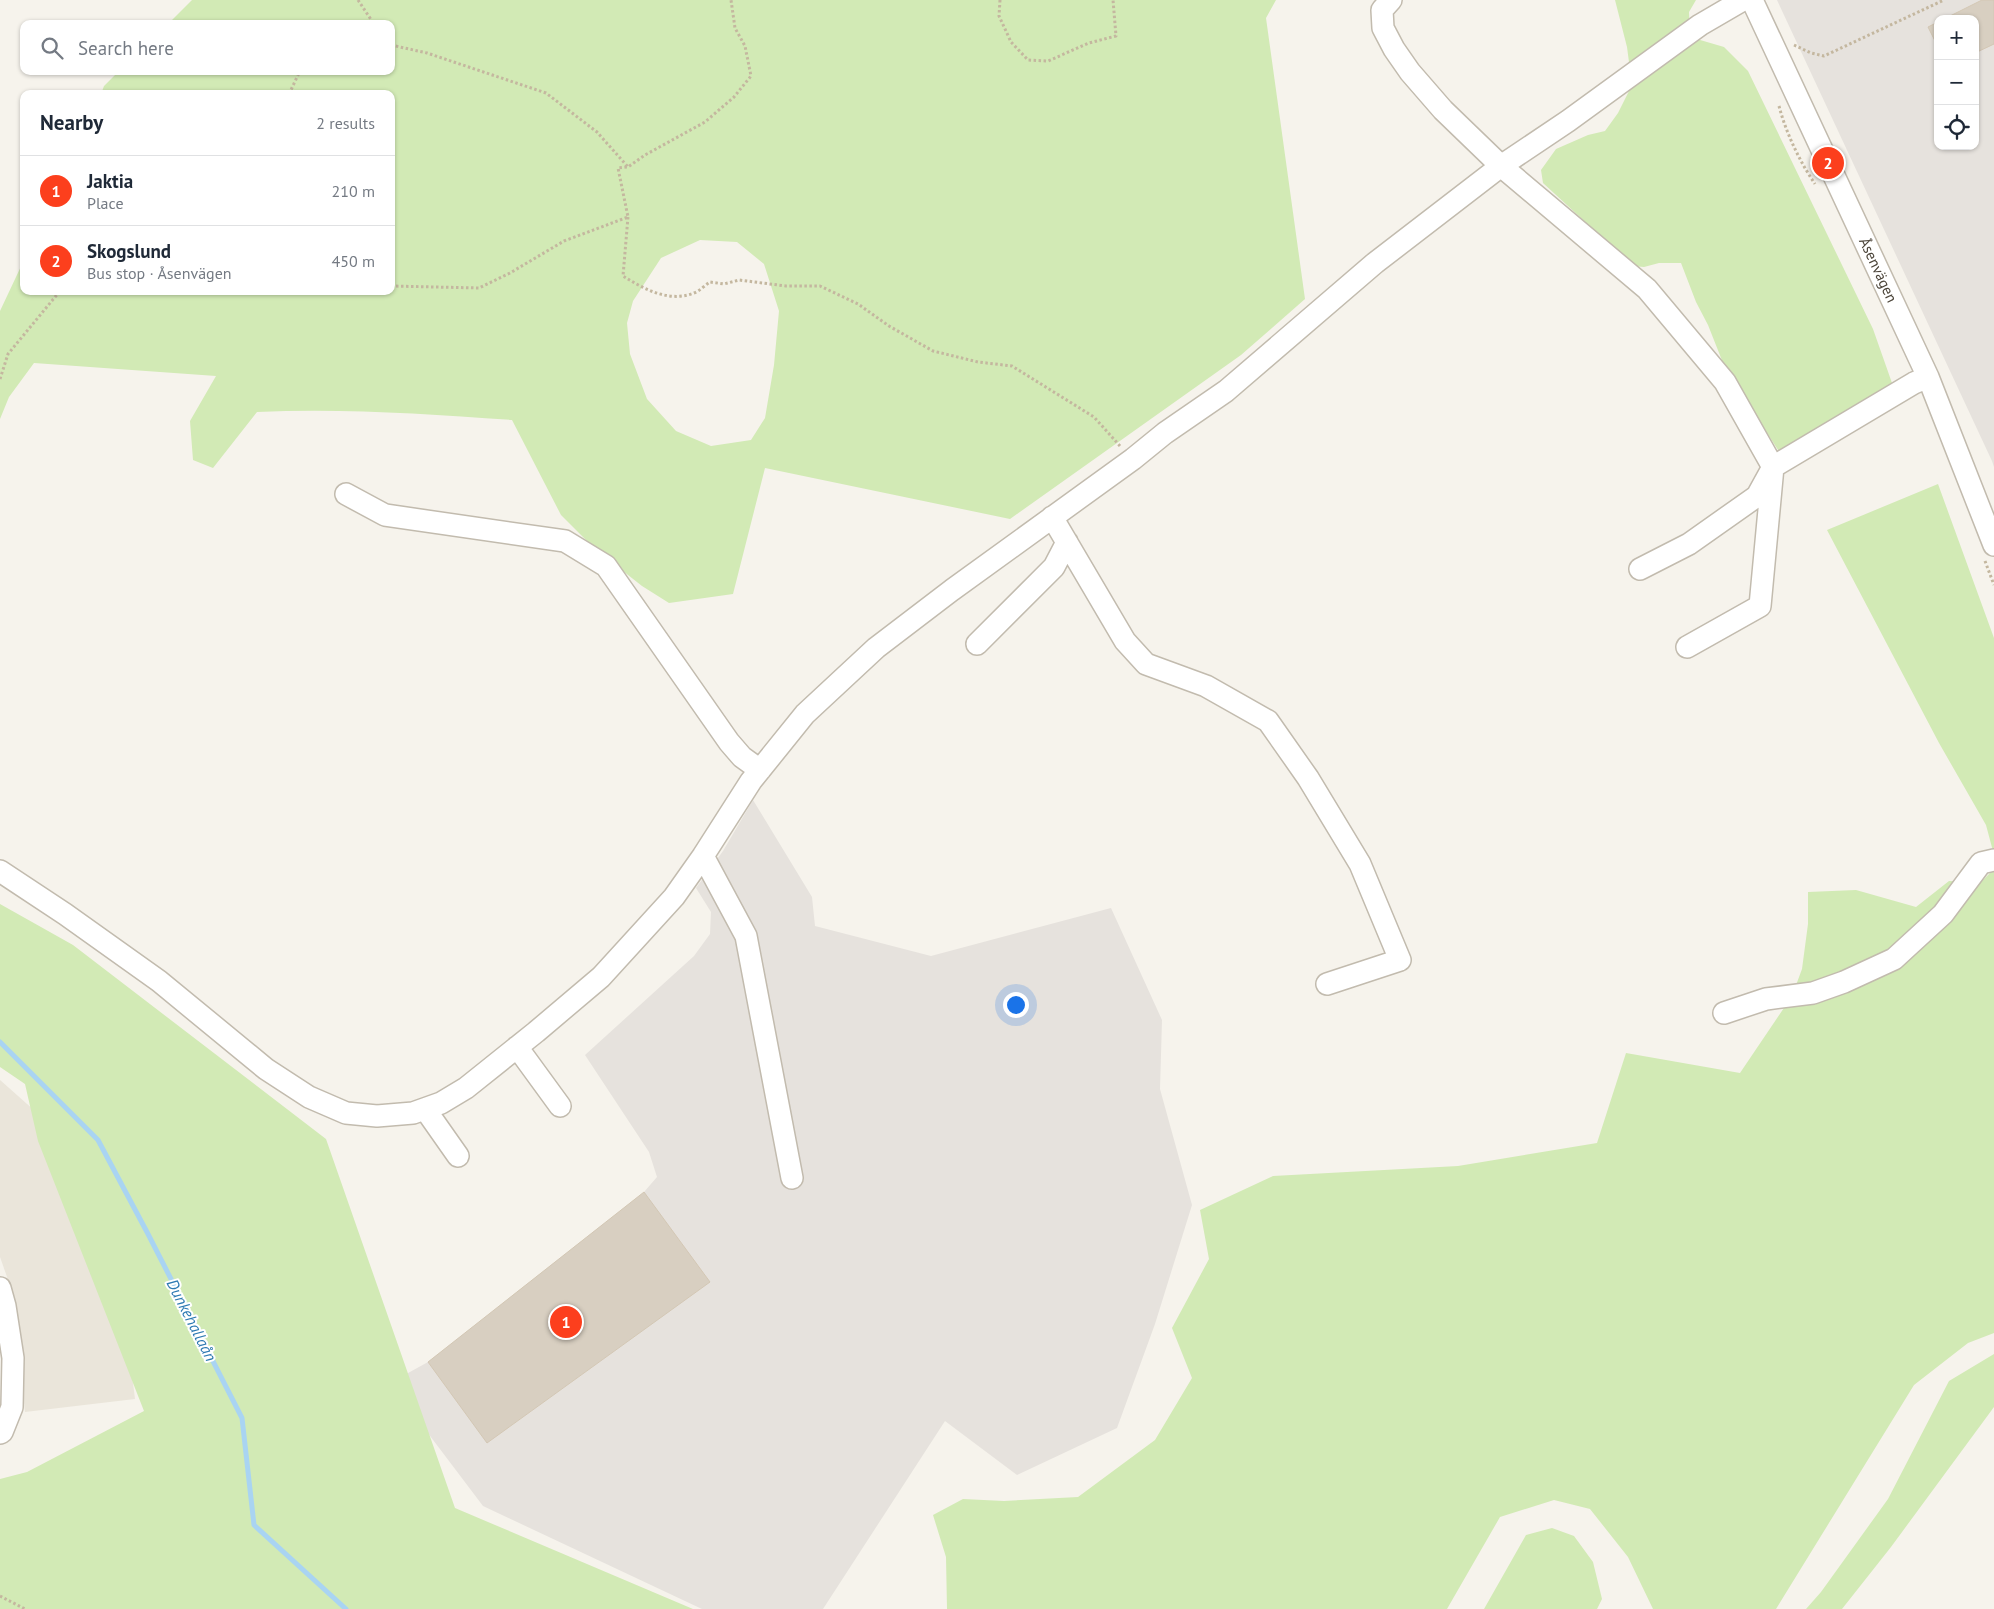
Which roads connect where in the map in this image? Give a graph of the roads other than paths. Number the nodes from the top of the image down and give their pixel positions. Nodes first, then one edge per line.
1 (1391, 0) edge
2 (1742, 0) edge
3 (1752, 0) edge
4 (1500, 166) junction
5 (1928, 376) junction
6 (1774, 466) junction
7 (346, 494) dead end
8 (1052, 518) junction
9 (1067, 542) junction
10 (1994, 545) edge
11 (1640, 569) dead end
12 (977, 644) dead end
13 (1687, 647) dead end
14 (760, 770) junction
15 (704, 856) junction
16 (1994, 860) edge
17 (0, 872) edge
18 (1327, 984) dead end
19 (1724, 1013) dead end
20 (517, 1048) junction
21 (560, 1106) dead end
22 (425, 1109) junction
23 (458, 1156) dead end
24 (792, 1178) dead end
25 (0, 1288) edge
26 (0, 1433) edge

1 - 4 street
2 - 4 street
3 - 5 street, Åsenvägen
4 - 6 street
4 - 8 street
5 - 6 street
5 - 10 street, Åsenvägen
6 - 11 street
6 - 13 street
7 - 14 street
8 - 9 street
8 - 14 street
9 - 12 street
9 - 18 street
14 - 15 street
15 - 20 street
15 - 24 street
16 - 19 street
17 - 22 street
20 - 21 street
20 - 22 street
22 - 23 street
25 - 26 street

